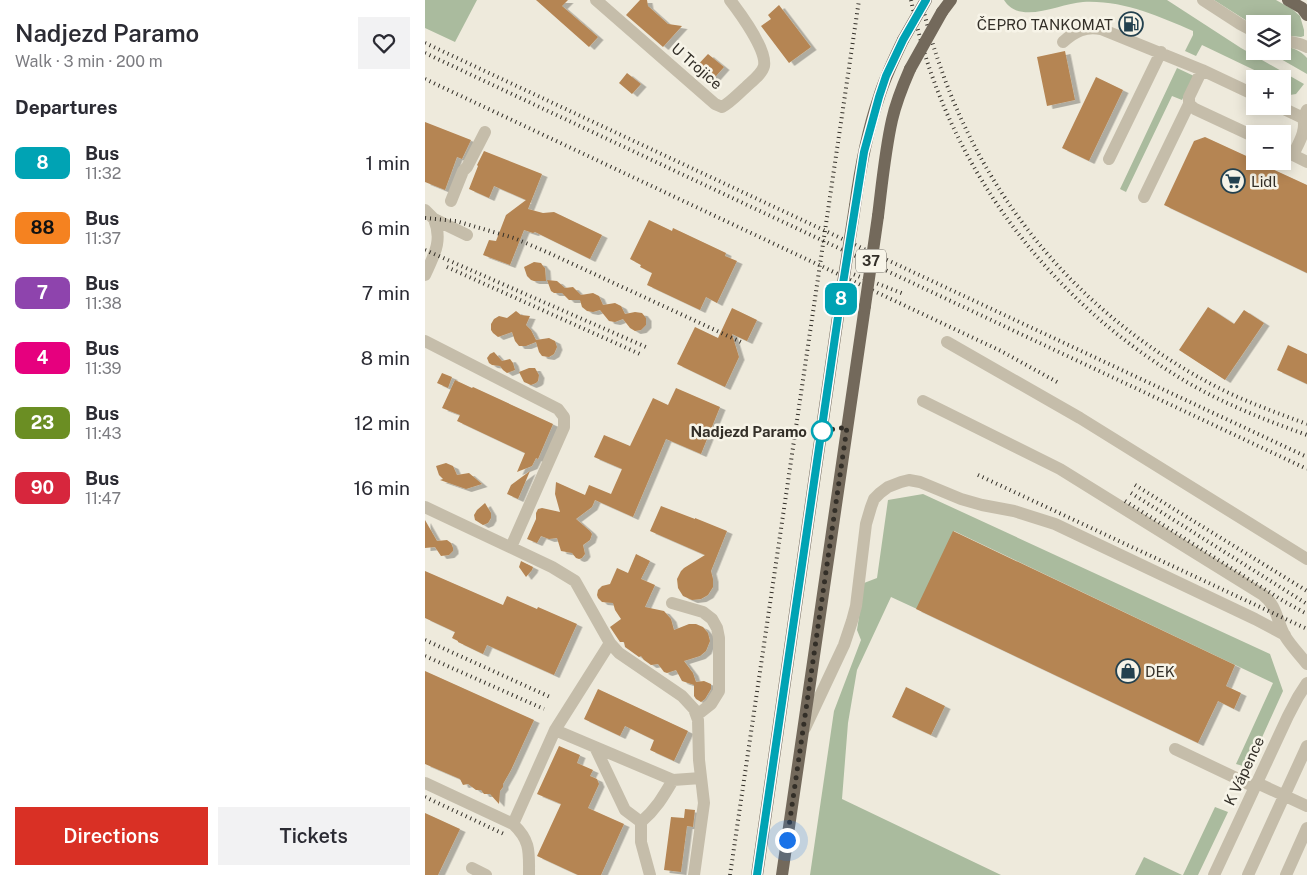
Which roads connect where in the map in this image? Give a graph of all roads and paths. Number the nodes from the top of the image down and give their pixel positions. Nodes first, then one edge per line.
1 (596, 0) edge
2 (730, 0) edge
3 (926, 0) edge
4 (951, 0) edge
5 (956, 0) edge
6 (1203, 0) edge
7 (1288, 0) edge
8 (942, 12) junction
9 (1307, 15) edge
10 (1246, 27) edge
11 (1063, 42) dead end
12 (1291, 42) edge
13 (1307, 47) edge
14 (1161, 52) junction
15 (1202, 70) junction
16 (1246, 91) edge
17 (1189, 104) junction
18 (1291, 110) edge
19 (1305, 114) edge
20 (485, 132) dead end
21 (1246, 133) edge
22 (1291, 149) edge
23 (1291, 154) edge
24 (1109, 159) dead end
25 (1307, 162) edge
26 (1144, 196) dead end
27 (451, 201) dead end
28 (430, 215) edge
29 (467, 235) dead end
30 (425, 275) edge
31 (425, 341) edge
32 (947, 342) dead end
33 (923, 402) dead end
34 (425, 507) edge
35 (511, 547) junction
36 (1307, 559) edge
37 (672, 604) dead end
38 (1285, 636) junction
39 (610, 643) junction
40 (1307, 664) edge
41 (1307, 683) edge
42 (697, 715) junction
43 (555, 730) junction
44 (803, 734) junction
45 (1307, 746) edge
46 (595, 747) junction
47 (1175, 749) dead end
48 (701, 778) junction
49 (673, 780) junction
50 (425, 783) edge
51 (1256, 785) junction
52 (1284, 796) junction
53 (1307, 806) edge
54 (641, 822) junction
55 (513, 824) junction
56 (1307, 828) edge
57 (472, 868) dead end
58 (487, 875) edge
59 (529, 875) edge
60 (650, 875) edge
61 (694, 875) edge
62 (757, 875) edge
63 (782, 875) edge
64 (1214, 875) edge
65 (1248, 875) edge
66 (1286, 875) edge

1 - 2 street, U Trojice
3 - 62 main road, 37, bridge
4 - 8 main road, 37
5 - 8 street
6 - 10 street
7 - 9 main road
8 - 44 main road, 37, bridge
11 - 14 street
12 - 13 street
14 - 15 street
14 - 24 street
15 - 16 street
15 - 17 street
17 - 21 street
17 - 26 street
18 - 19 street
19 - 22 street
20 - 27 street
23 - 25 street
28 - 29 street
28 - 30 street
31 - 35 street
32 - 36 street
33 - 38 street
34 - 35 street
35 - 39 street
37 - 42 street
38 - 40 street
38 - 44 street
39 - 42 street
39 - 43 street
41 - 51 street, K Vápence
42 - 48 street
43 - 46 street
43 - 55 street
44 - 63 main road, 37
45 - 52 street
46 - 49 street
46 - 54 street
47 - 51 street
48 - 49 street
48 - 61 street
49 - 54 street
50 - 55 street
51 - 52 street
51 - 64 street, K Vápence
52 - 53 street
52 - 65 street
54 - 60 street
55 - 59 street
56 - 66 street
57 - 58 street

